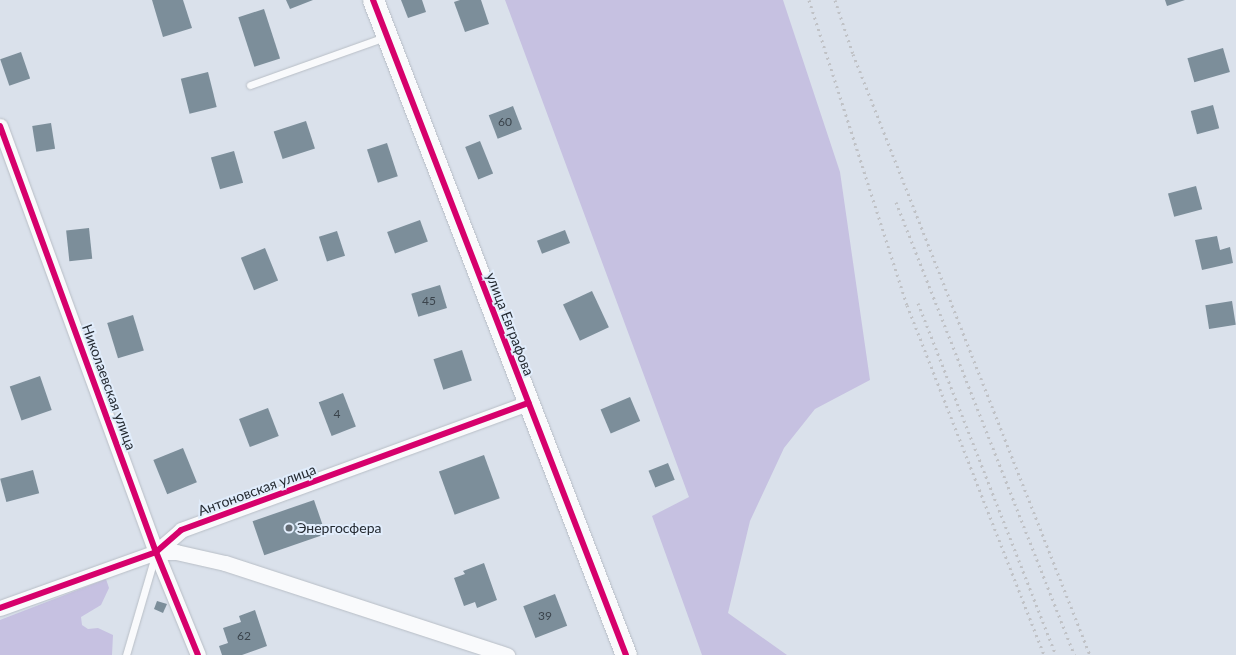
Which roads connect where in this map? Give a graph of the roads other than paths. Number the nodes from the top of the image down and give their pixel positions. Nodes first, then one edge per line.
1 (373, 0) edge
2 (387, 36) junction
3 (250, 85) dead end
4 (0, 126) edge
5 (528, 404) junction
6 (156, 552) junction
7 (0, 608) edge
8 (126, 655) edge
9 (198, 655) edge
10 (507, 655) edge
11 (626, 655) edge

1 - 2 street, улица Евграфова
2 - 3 lane
2 - 5 street, улица Евграфова
4 - 6 street, Николаевская улица
5 - 6 street, Антоновская улица
5 - 11 street, улица Евграфова
6 - 7 street, Антоновская улица
6 - 8 lane
6 - 9 street, Николаевская улица
6 - 10 street

